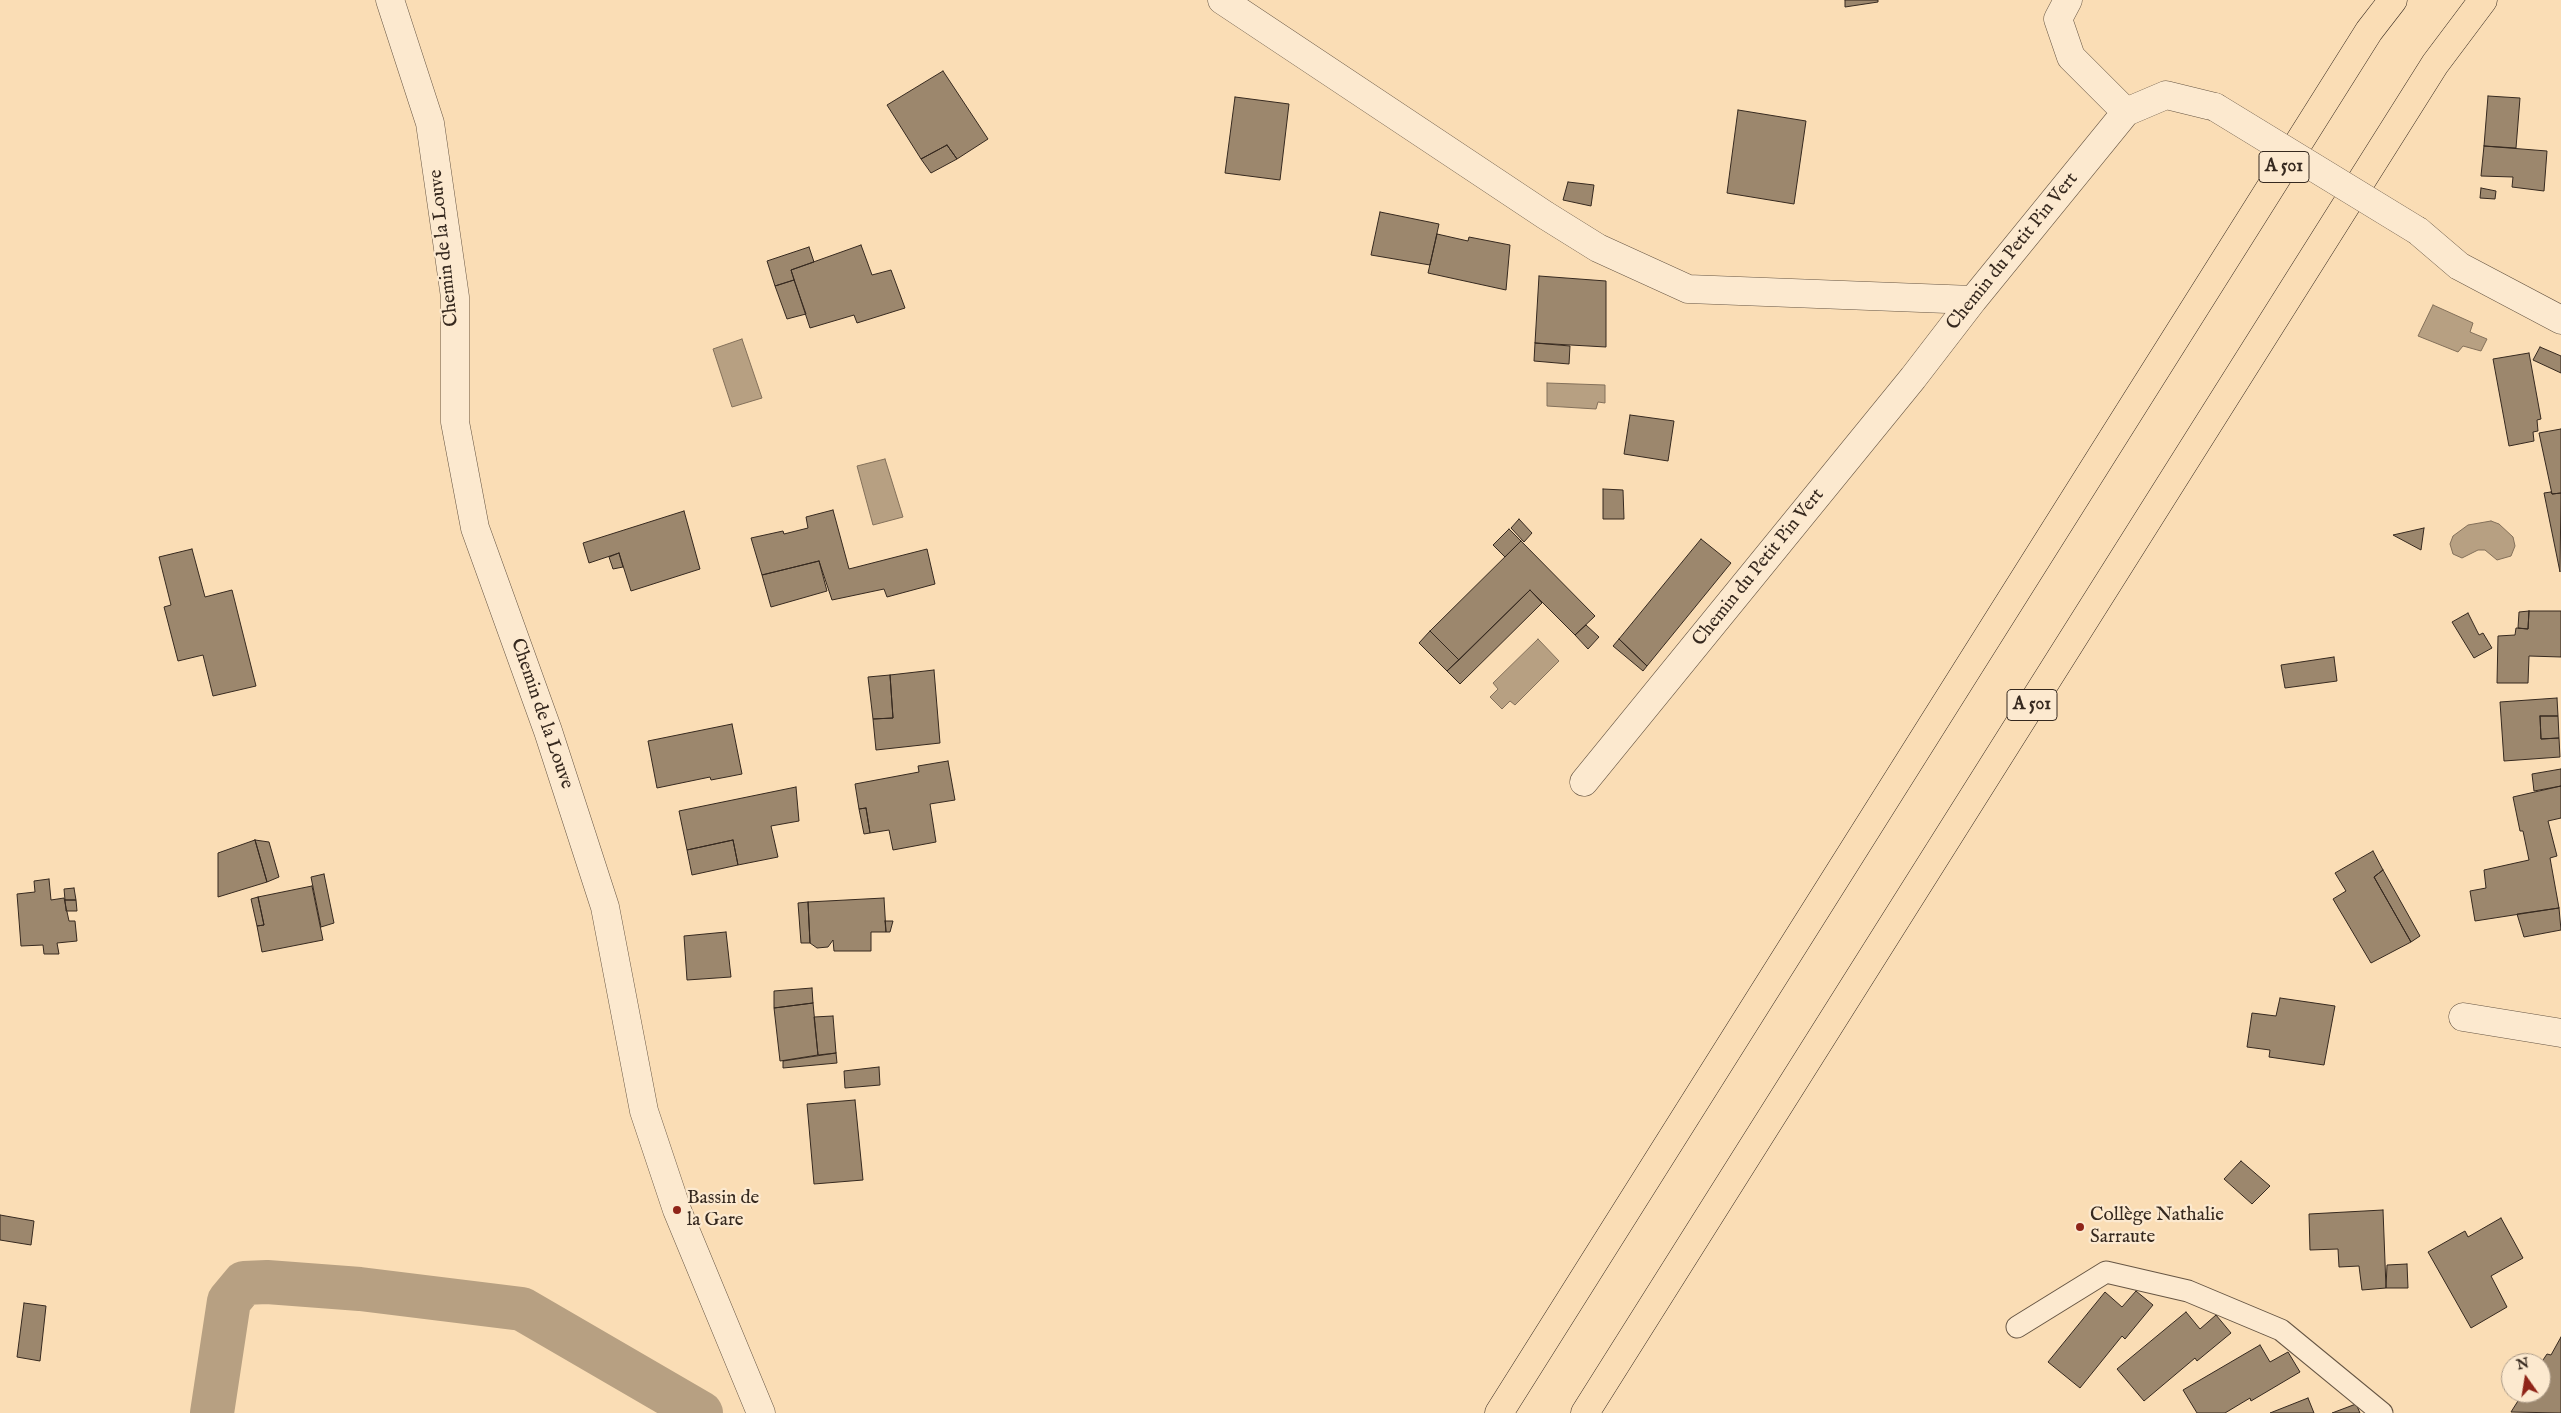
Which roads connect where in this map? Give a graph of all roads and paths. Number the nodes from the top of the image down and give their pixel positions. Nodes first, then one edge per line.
1 (390, 0) edge
2 (1222, 0) edge
3 (2068, 0) edge
4 (2392, 0) edge
5 (2483, 0) edge
6 (2126, 112) junction
7 (1973, 300) junction
8 (2561, 320) edge
9 (1584, 782) dead end
10 (2462, 1017) dead end
11 (2561, 1033) edge
12 (2017, 1327) dead end
13 (762, 1413) edge
14 (1499, 1413) edge
15 (1585, 1413) edge
16 (2382, 1413) edge

1 - 13 street, Chemin de la Louve
2 - 7 street
3 - 6 street
4 - 14 highway, A 501
5 - 15 highway, A 501
6 - 7 street, Chemin du Petit Pin Vert
6 - 8 street, Chemin du Petit Pin Vert, bridge
7 - 9 street, Chemin du Petit Pin Vert
10 - 11 street
12 - 16 lane

